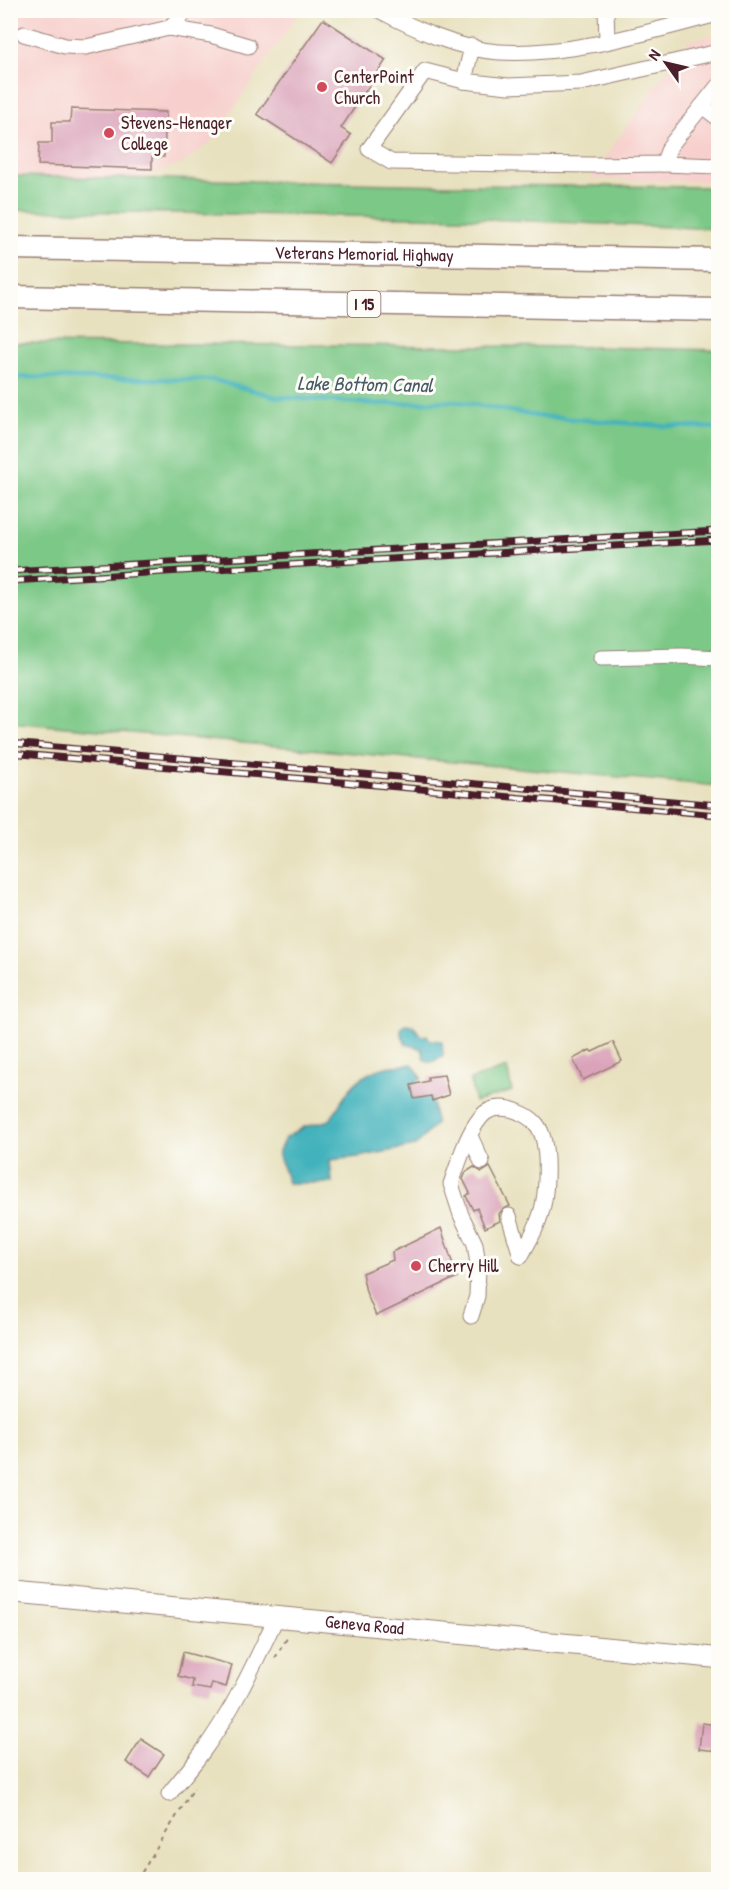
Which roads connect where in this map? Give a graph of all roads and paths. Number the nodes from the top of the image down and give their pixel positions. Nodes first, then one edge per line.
1 (169, 10) edge
2 (187, 10) edge
3 (379, 10) edge
4 (606, 10) edge
5 (718, 14) edge
6 (403, 16) edge
7 (169, 28) junction
8 (24, 34) dead end
9 (607, 40) junction
10 (248, 46) dead end
11 (472, 46) junction
12 (718, 52) edge
13 (464, 81) junction
14 (718, 86) edge
15 (702, 106) junction
16 (718, 118) edge
17 (663, 164) junction
18 (718, 166) edge
19 (10, 248) edge
20 (718, 260) edge
21 (10, 297) edge
22 (718, 310) edge
23 (601, 658) dead end
24 (718, 658) edge
25 (470, 1136) junction
26 (482, 1162) dead end
27 (509, 1216) dead end
28 (471, 1316) dead end
29 (10, 1592) edge
30 (276, 1618) junction
31 (298, 1620) junction
32 (718, 1658) edge
33 (270, 1665) dead end
34 (169, 1794) dead end

1 - 7 street
2 - 7 street
3 - 6 street
4 - 9 street
5 - 9 street
6 - 11 street
7 - 8 street
7 - 10 street
9 - 11 street
11 - 13 street
12 - 13 street
13 - 17 street
14 - 15 street
15 - 16 street
15 - 17 street
17 - 18 street
19 - 20 highway, Veterans Memorial Highway
21 - 22 highway, I 15
23 - 24 street
25 - 26 street
25 - 27 street
25 - 28 street
29 - 30 main road, Geneva Road
30 - 31 main road, Geneva Road
30 - 34 street
31 - 32 main road, Geneva Road
31 - 33 path

